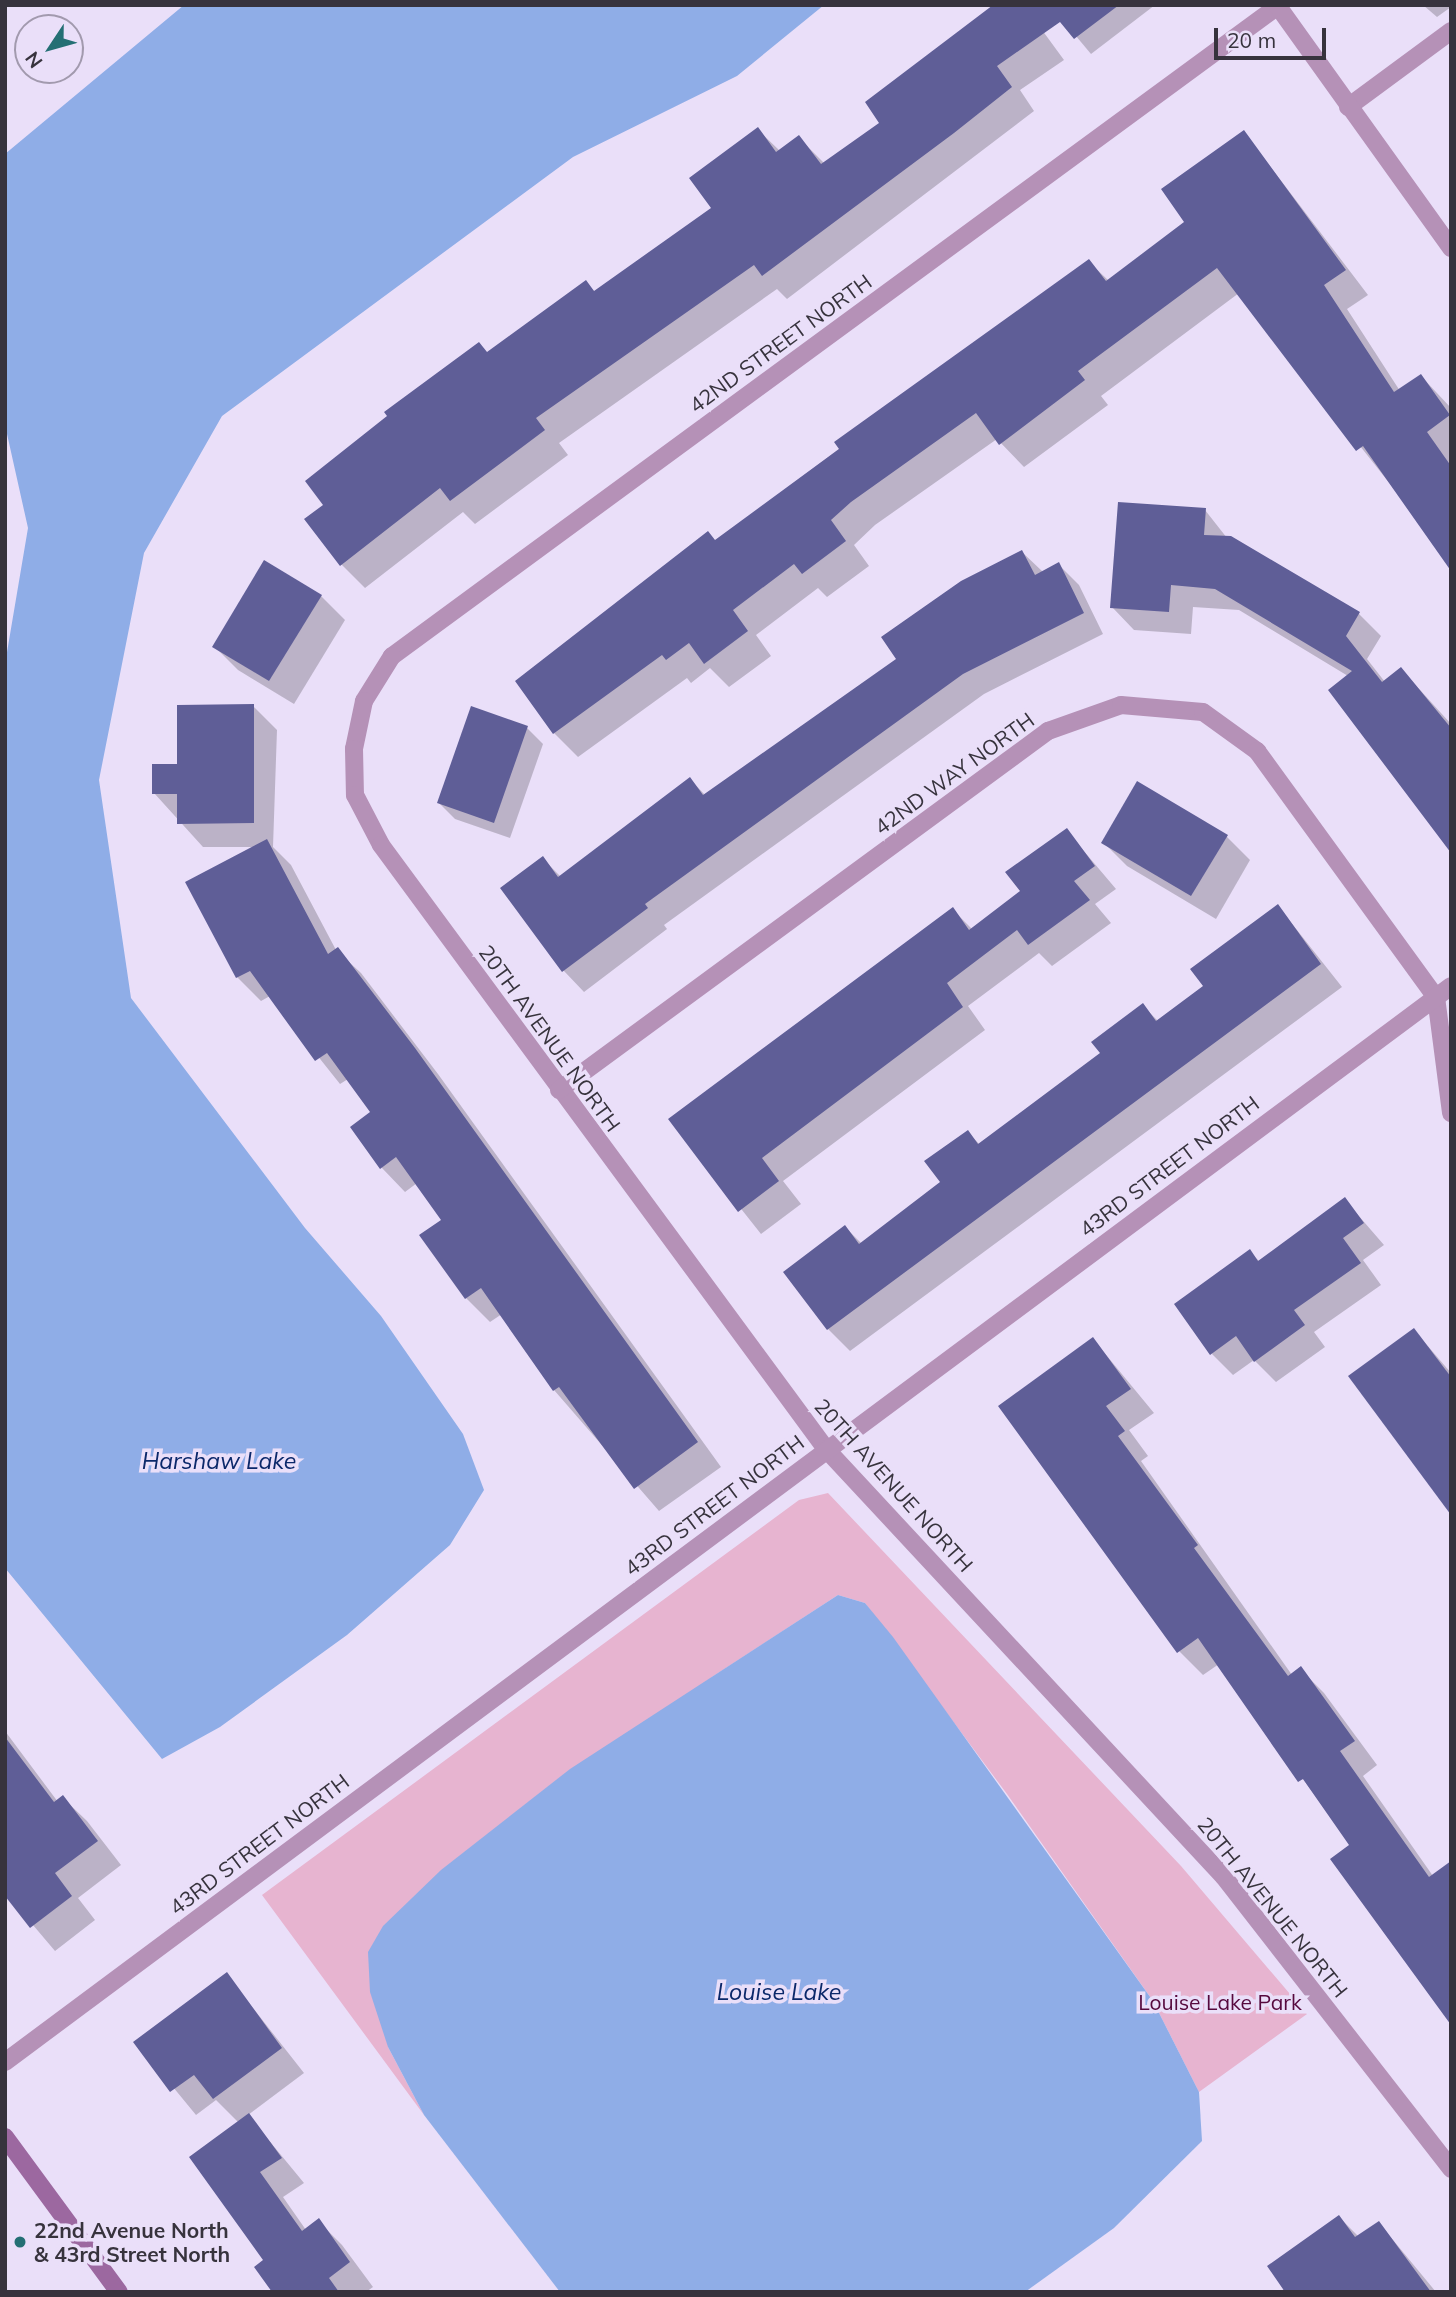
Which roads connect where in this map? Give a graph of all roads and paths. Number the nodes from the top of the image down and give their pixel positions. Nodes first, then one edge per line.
1 (1277, 5) edge
2 (1451, 31) edge
3 (1348, 107) junction
4 (1451, 248) edge
5 (354, 749) joint
6 (1451, 986) edge
7 (1436, 997) junction
8 (559, 1090) junction
9 (1451, 1114) edge
10 (826, 1450) junction
11 (5, 2062) edge
12 (5, 2137) edge
13 (1451, 2169) edge
14 (119, 2292) edge

1 - 3 street
1 - 5 street, 42ND STREET NORTH
2 - 3 street
3 - 4 street
5 - 8 street, 20TH AVENUE NORTH
6 - 7 street, 43RD STREET NORTH
7 - 8 street, 42ND WAY NORTH
7 - 9 street
7 - 10 street, 43RD STREET NORTH
8 - 10 street, 20TH AVENUE NORTH
10 - 11 street, 43RD STREET NORTH
10 - 13 street, 20TH AVENUE NORTH
12 - 14 main road

